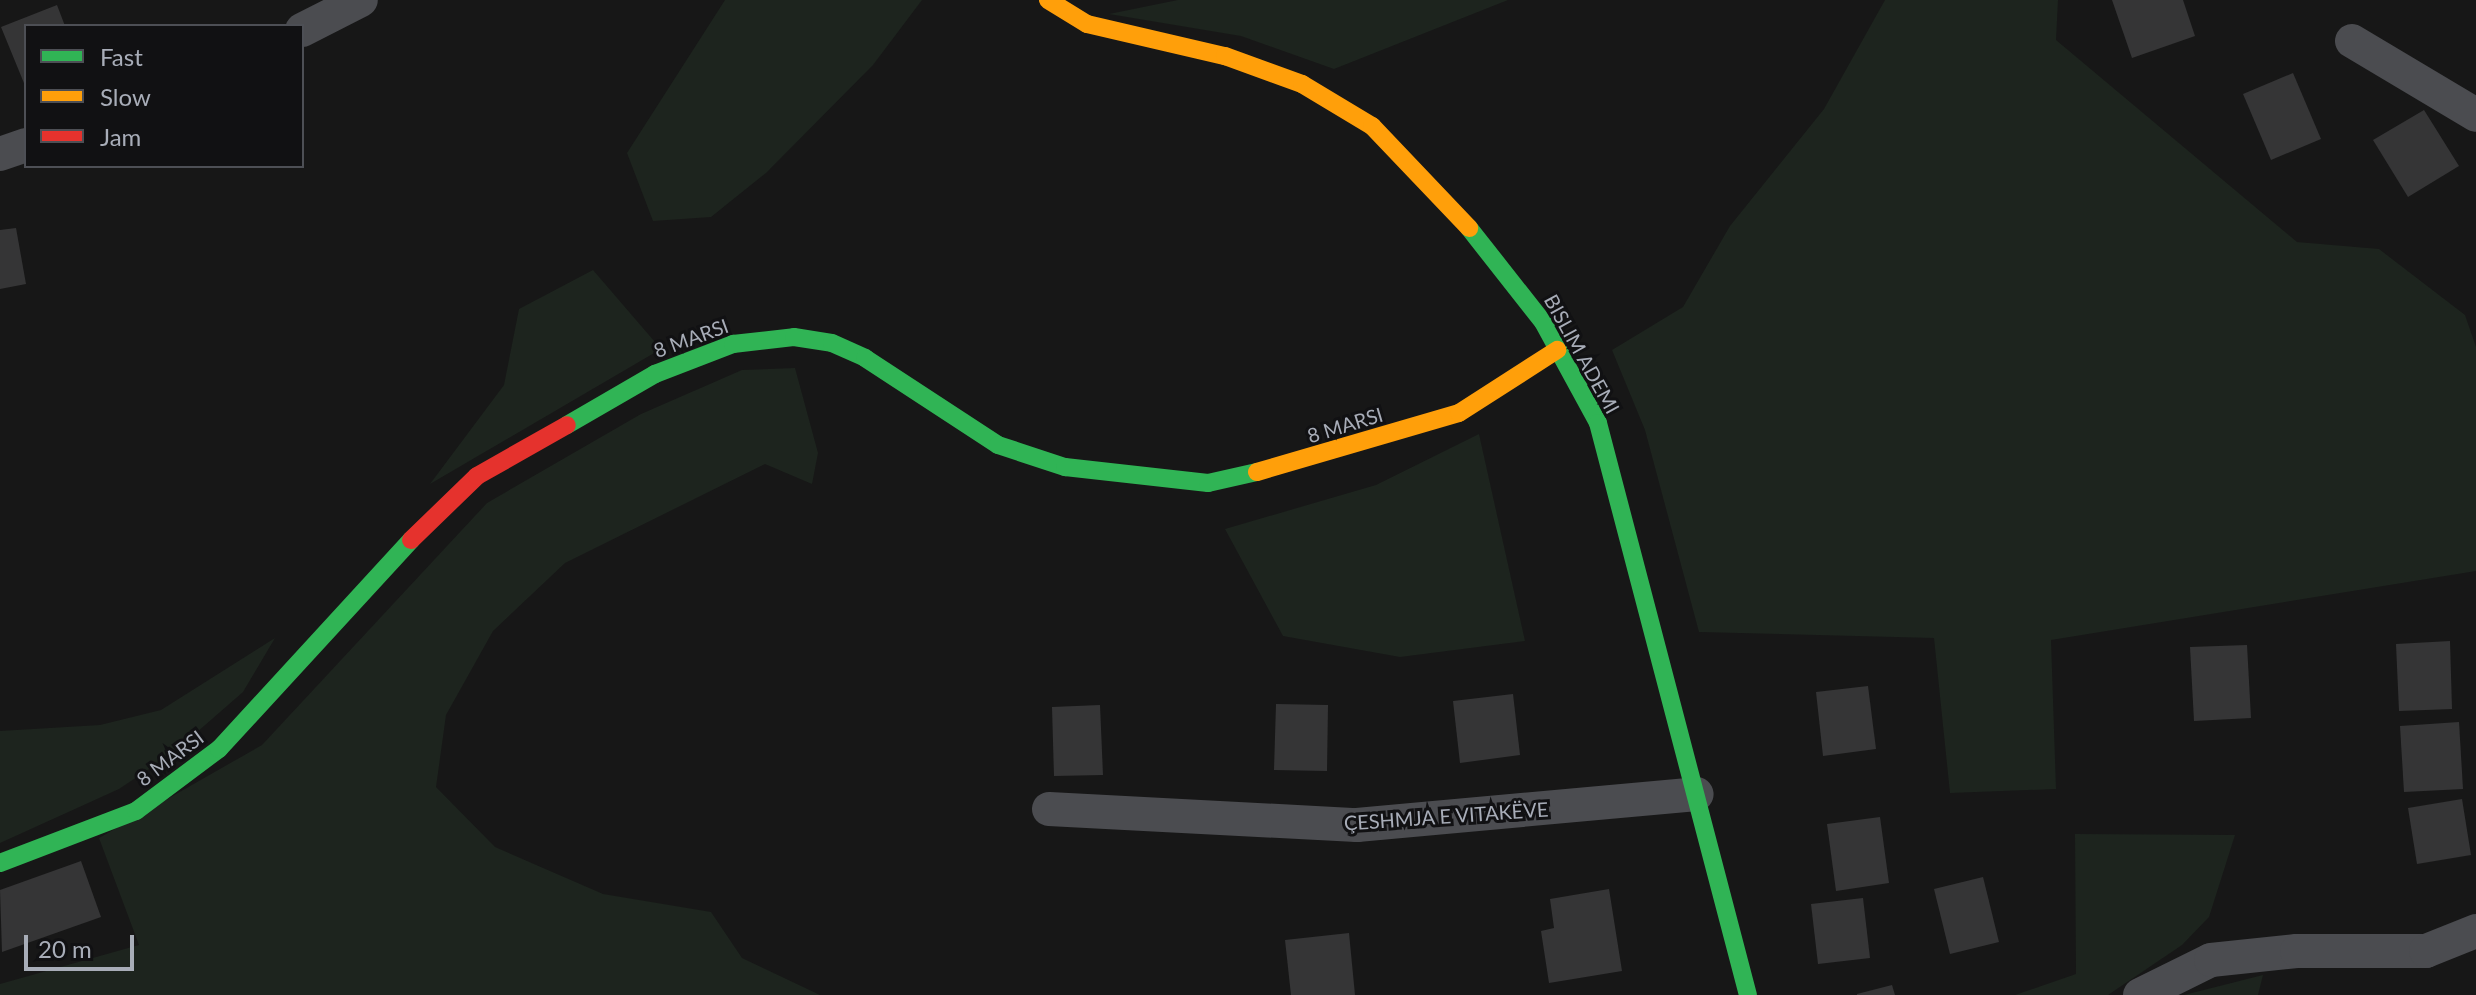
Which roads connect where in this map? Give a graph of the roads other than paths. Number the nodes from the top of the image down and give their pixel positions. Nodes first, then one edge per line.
1 (361, 0) edge
2 (1048, 0) edge
3 (304, 29) edge
4 (2352, 41) dead end
5 (2476, 115) edge
6 (24, 146) edge
7 (0, 154) edge
8 (1557, 350) junction
9 (1697, 794) junction
10 (1049, 809) dead end
11 (0, 863) edge
12 (2476, 931) edge
13 (1748, 995) edge
14 (2140, 995) edge

1 - 3 street
2 - 8 street, BISLIM ADEMI
4 - 5 street
6 - 7 street
8 - 9 street, BISLIM ADEMI
8 - 11 street, 8 MARSI
9 - 10 street, ÇESHMJA E VITAKËVE
9 - 13 street, BISLIM ADEMI
12 - 14 street

